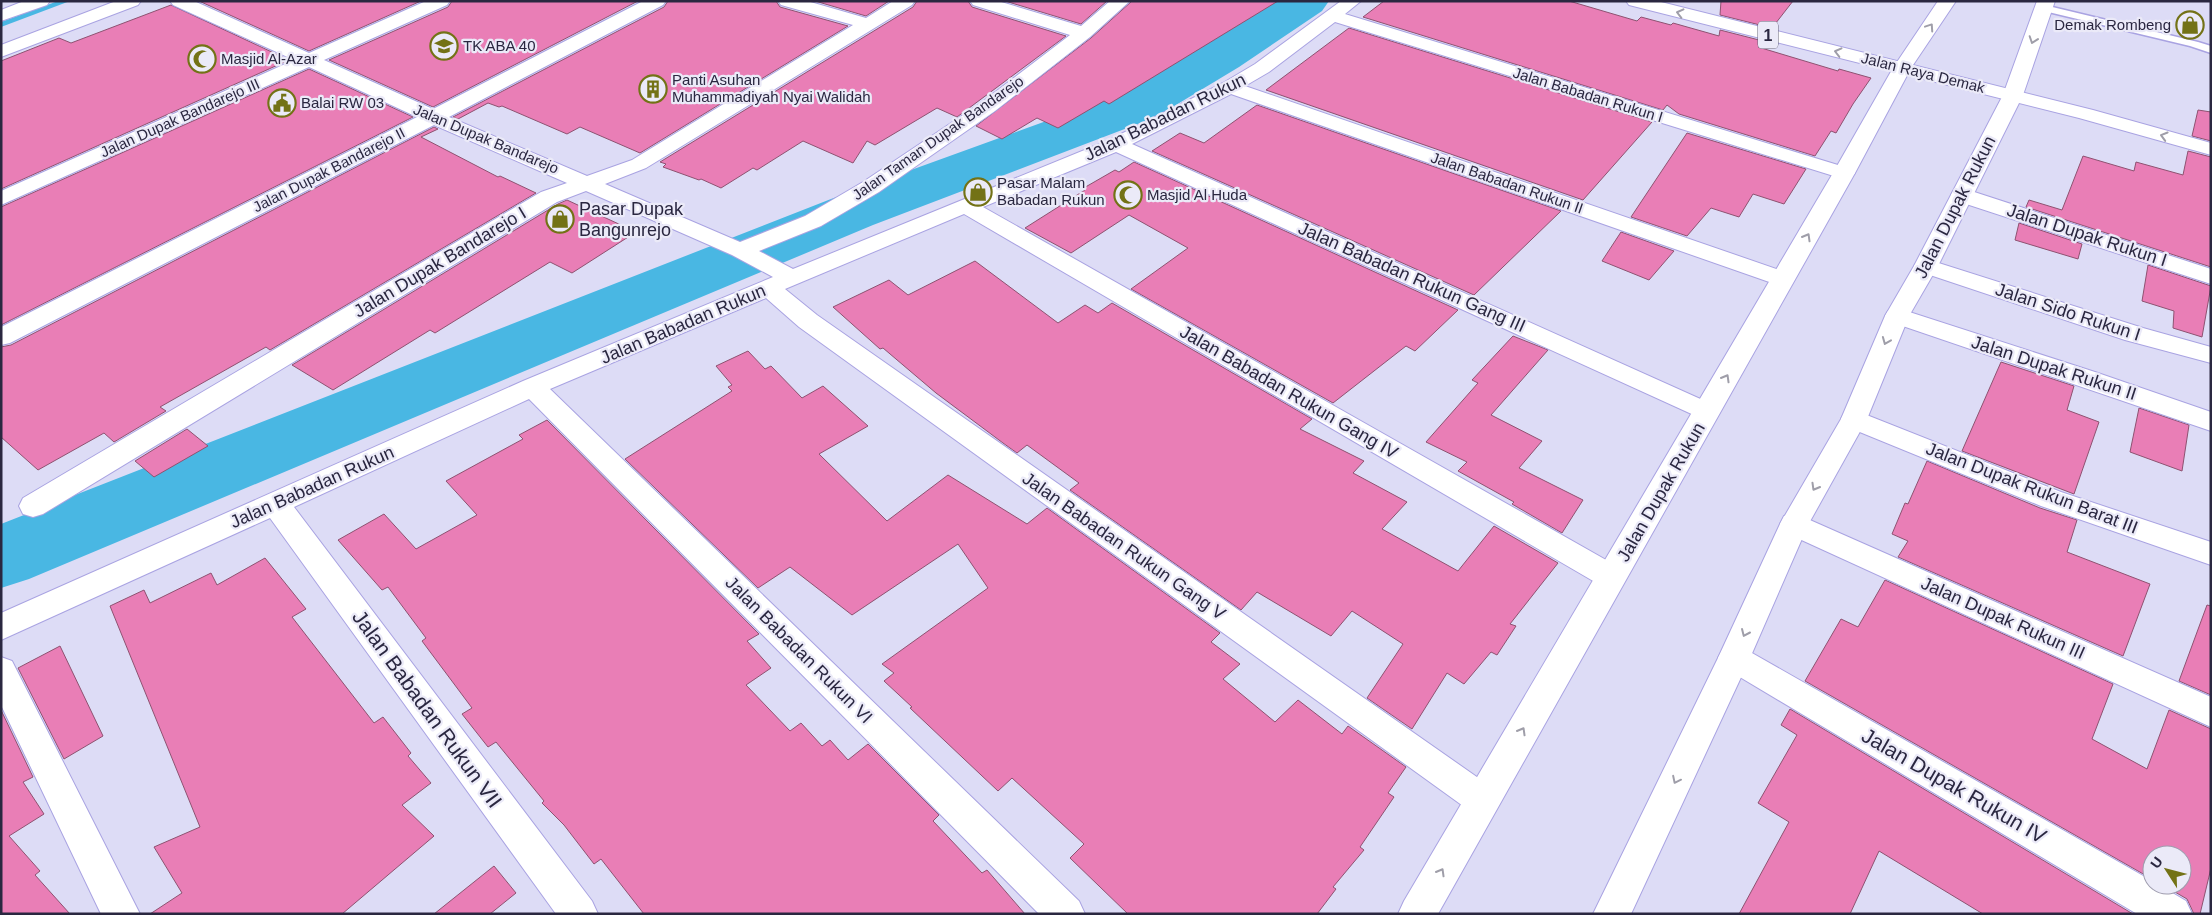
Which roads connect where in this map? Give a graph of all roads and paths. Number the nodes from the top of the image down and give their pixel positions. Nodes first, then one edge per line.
1 (41, 1) edge
2 (132, 1) edge
3 (179, 1) edge
4 (441, 1) edge
5 (656, 1) edge
6 (786, 1) edge
7 (906, 1) edge
8 (979, 1) edge
9 (1121, 1) edge
10 (1352, 1) edge
11 (1635, 1) edge
12 (1947, 1) edge
13 (2045, 5) edge
14 (1, 16) edge
15 (1332, 16) junction
16 (868, 24) junction
17 (1084, 34) junction
18 (2211, 50) edge
19 (1, 52) edge
20 (1910, 56) junction
21 (306, 61) junction
22 (2011, 83) junction
23 (1230, 87) junction
24 (433, 117) junction
25 (2211, 131) edge
26 (1116, 144) junction
27 (2211, 149) edge
28 (1844, 174) junction
29 (588, 183) junction
30 (1962, 195) junction
31 (1, 199) edge
32 (966, 206) junction
33 (743, 252) junction
34 (1926, 266) junction
35 (2211, 277) edge
36 (782, 279) junction
37 (1783, 279) junction
38 (1896, 316) junction
39 (1, 337) edge
40 (2211, 355) edge
41 (532, 388) junction
42 (1707, 412) junction
43 (1854, 419) junction
44 (2211, 422) edge
45 (276, 504) junction
46 (33, 506) dead end
47 (1794, 524) junction
48 (2211, 554) edge
49 (1611, 577) junction
50 (1, 627) edge
51 (1734, 658) junction
52 (1, 671) edge
53 (2211, 713) edge
54 (1482, 800) junction
55 (1618, 911) edge
56 (121, 914) edge
57 (579, 914) edge
58 (1066, 914) edge
59 (1417, 914) edge
60 (2173, 914) edge

1 - 14 main road
2 - 19 main road
3 - 21 main road, Jalan Dupak Bandarejo
4 - 21 main road, Jalan Dupak Bandarejo III
5 - 24 main road, Jalan Dupak Bandarejo II
6 - 16 main road
7 - 16 main road, Jalan Dupak Bandarejo I
8 - 17 main road
9 - 17 main road, Jalan Taman Dupak Bandarejo
10 - 15 main road, Jalan Babadan Rukun
20 -> 11 main road, Jalan Raya Demak / 1
20 -> 12 main road, Jalan Dupak Rukun
13 - 18 lane
13 -> 22 main road, Jalan Dupak Rukun
15 - 23 main road, Jalan Babadan Rukun
15 - 28 main road, Jalan Babadan Rukun I
16 - 29 main road, Jalan Dupak Bandarejo I
17 - 33 main road, Jalan Taman Dupak Bandarejo
20 - 22 main road, Jalan Raya Demak / 1
20 - 28 main road, Jalan Dupak Rukun
21 - 24 main road, Jalan Dupak Bandarejo
21 - 31 main road, Jalan Dupak Bandarejo III
22 - 25 main road, Jalan Raya Demak / 1
27 -> 22 main road, Jalan Raya Demak / 1
22 - 30 main road, Jalan Dupak Rukun
23 - 26 main road, Jalan Babadan Rukun
23 - 37 main road, Jalan Babadan Rukun II
24 - 29 main road, Jalan Dupak Bandarejo
24 - 39 main road, Jalan Dupak Bandarejo II
26 - 32 main road, Jalan Babadan Rukun
26 - 42 main road, Jalan Babadan Rukun Gang III
37 -> 28 main road, Jalan Dupak Rukun
29 - 33 main road, Jalan Dupak Bandarejo
29 - 46 main road, Jalan Dupak Bandarejo I
30 - 34 main road, Jalan Dupak Rukun
30 - 35 main road, Jalan Dupak Rukun I
32 - 36 main road, Jalan Babadan Rukun
32 - 49 main road, Jalan Babadan Rukun Gang IV
33 - 36 main road, Jalan Dupak Bandarejo
34 - 38 main road, Jalan Dupak Rukun
34 - 40 main road, Jalan Sido Rukun I
36 - 41 main road, Jalan Babadan Rukun
36 - 54 main road, Jalan Babadan Rukun Gang V
42 -> 37 main road, Jalan Dupak Rukun
38 -> 43 main road, Jalan Dupak Rukun
38 - 44 main road, Jalan Dupak Rukun II
41 - 45 main road, Jalan Babadan Rukun
41 - 58 main road, Jalan Babadan Rukun VI
42 - 49 main road, Jalan Dupak Rukun
43 -> 47 main road, Jalan Dupak Rukun
43 - 48 main road, Jalan Dupak Rukun Barat III
45 - 50 main road, Jalan Babadan Rukun
45 - 57 main road, Jalan Babadan Rukun VII
47 -> 51 main road, Jalan Dupak Rukun
47 - 53 main road, Jalan Dupak Rukun III
54 -> 49 main road, Jalan Dupak Rukun
51 -> 55 main road, Jalan Dupak Rukun
51 - 60 main road, Jalan Dupak Rukun IV
52 - 56 main road
59 -> 54 main road, Jalan Dupak Rukun

